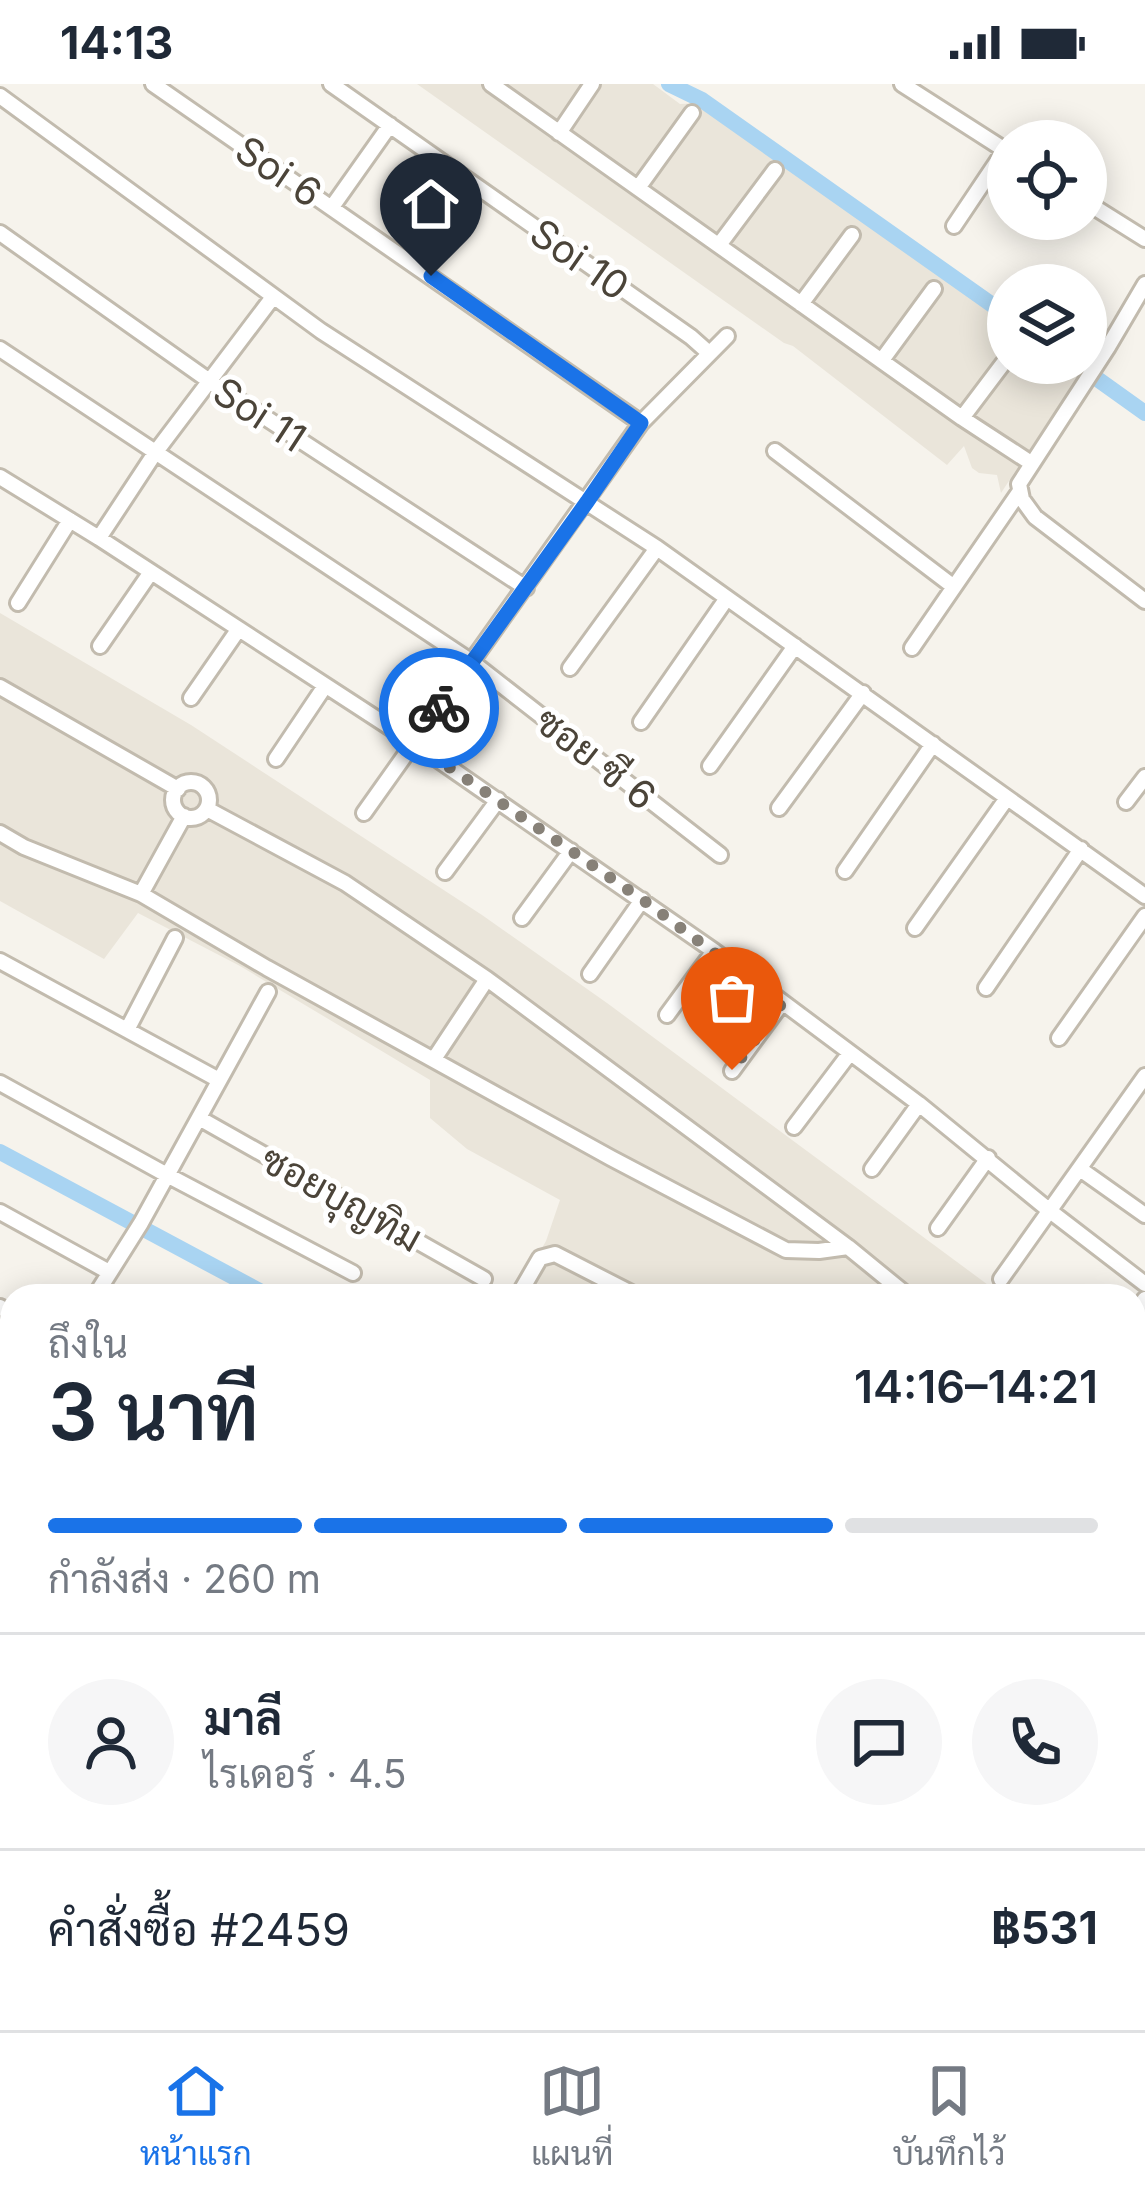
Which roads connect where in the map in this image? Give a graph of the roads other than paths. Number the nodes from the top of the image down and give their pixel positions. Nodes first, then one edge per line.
1 (152, 84) edge
2 (331, 84) edge
3 (491, 84) edge
4 (592, 84) edge
5 (902, 84) edge
6 (0, 96) edge
7 (692, 112) dead end
8 (390, 125) junction
9 (560, 133) junction
10 (987, 139) edge
11 (775, 170) dead end
12 (987, 178) edge
13 (638, 188) junction
14 (332, 208) junction
15 (1107, 215) edge
16 (954, 226) dead end
17 (0, 233) edge
18 (852, 235) dead end
19 (1145, 239) edge
20 (719, 245) junction
21 (1145, 284) edge
22 (934, 289) dead end
23 (273, 297) junction
24 (801, 304) junction
25 (727, 336) dead end
26 (0, 349) edge
27 (709, 353) junction
28 (882, 360) junction
29 (208, 380) junction
30 (988, 384) edge
31 (962, 418) junction
32 (641, 423) junction
33 (775, 451) dead end
34 (155, 454) junction
35 (1031, 464) junction
36 (0, 477) edge
37 (1020, 491) junction
38 (587, 502) junction
39 (70, 520) junction
40 (99, 538) junction
41 (657, 548) junction
42 (151, 572) junction
43 (954, 587) junction
44 (526, 588) junction
45 (727, 598) junction
46 (1145, 601) edge
47 (18, 603) dead end
48 (238, 630) junction
49 (100, 646) dead end
50 (795, 646) junction
51 (912, 648) dead end
52 (472, 662) junction
53 (570, 668) dead end
54 (325, 686) junction
55 (0, 687) edge
56 (863, 693) junction
57 (191, 698) dead end
58 (641, 722) dead end
59 (414, 743) junction
60 (933, 744) junction
61 (276, 759) dead end
62 (710, 766) dead end
63 (1145, 777) edge
64 (178, 789) junction
65 (1007, 798) junction
66 (498, 800) junction
67 (1126, 802) dead end
68 (207, 808) junction
69 (779, 808) dead end
70 (364, 813) dead end
71 (184, 816) junction
72 (0, 833) edge
73 (1081, 849) junction
74 (572, 851) junction
75 (720, 855) dead end
76 (845, 871) dead end
77 (445, 872) dead end
78 (141, 893) junction
79 (1145, 896) edge
80 (643, 900) junction
81 (1145, 916) edge
82 (522, 918) dead end
83 (915, 928) dead end
84 (176, 938) dead end
85 (714, 951) junction
86 (0, 961) edge
87 (590, 974) dead end
88 (487, 980) junction
89 (986, 988) dead end
90 (268, 992) dead end
91 (782, 1003) junction
92 (667, 1015) dead end
93 (127, 1030) junction
94 (1059, 1038) dead end
95 (850, 1053) junction
96 (434, 1059) junction
97 (732, 1070) dead end
98 (1145, 1076) edge
99 (219, 1080) junction
100 (0, 1083) edge
101 (919, 1104) junction
102 (199, 1118) junction
103 (794, 1127) dead end
104 (988, 1158) junction
105 (1080, 1168) junction
106 (872, 1169) dead end
107 (167, 1175) junction
108 (1050, 1211) junction
109 (0, 1212) edge
110 (1145, 1215) edge
111 (938, 1228) dead end
112 (848, 1247) junction
113 (109, 1272) junction
114 (353, 1274) dead end
115 (484, 1279) dead end
116 (1001, 1279) dead end
117 (1145, 1283) edge
118 (102, 1284) edge
119 (525, 1284) edge
120 (614, 1284) edge
121 (893, 1284) edge

1 - 14 street, Soi 6
2 - 8 street, Soi 10
3 - 9 street
4 - 9 street
5 - 10 street
6 - 23 street
7 - 13 street
8 - 14 street
8 - 27 street, Soi 10
9 - 13 street
11 - 20 street
12 - 16 street
13 - 20 street
14 - 32 street, Soi 6
15 - 19 street
17 - 29 street, Soi 11
18 - 24 street
20 - 24 street
21 - 35 street
22 - 28 street
23 - 29 street
23 - 38 street
24 - 28 street
25 - 27 street
26 - 34 street, ซอย ซี 6
27 - 32 street
28 - 31 street
29 - 34 street
29 - 44 street, Soi 11
30 - 31 street
31 - 35 street
32 - 38 street
33 - 43 street
34 - 40 street
34 - 52 street, ซอย ซี 6
35 - 37 street
36 - 39 street
37 - 43 street
37 - 46 street
38 - 41 street
38 - 44 street
39 - 40 street
39 - 47 street
40 - 42 street
41 - 45 street
41 - 53 street
42 - 48 street
42 - 49 street
43 - 51 street
44 - 52 street
45 - 50 street
45 - 58 street
48 - 54 street
48 - 57 street
50 - 56 street
50 - 62 street
52 - 59 street
52 - 75 street, ซอย ซี 6
54 - 59 street
54 - 61 street
55 - 64 street
56 - 60 street
56 - 69 street
59 - 66 street
59 - 70 street
60 - 65 street
60 - 76 street
63 - 67 street
64 - 68 street
64 - 71 street
65 - 73 street
65 - 83 street
66 - 74 street
66 - 77 street
68 - 71 street
68 - 88 street
71 - 78 street
72 - 78 street
73 - 79 street
73 - 89 street
74 - 80 street
74 - 82 street
78 - 96 street
80 - 85 street
80 - 87 street
81 - 94 street
84 - 93 street
85 - 91 street
85 - 92 street
86 - 93 street
88 - 96 street
88 - 112 street
90 - 99 street
91 - 95 street
91 - 97 street
93 - 99 street
95 - 101 street
95 - 103 street
96 - 112 street
98 - 105 street
99 - 102 street
100 - 107 street
101 - 104 street
101 - 106 street
102 - 107 street
102 - 115 street, ซอยบุญทิม
104 - 108 street
104 - 111 street
105 - 108 street
105 - 110 street
107 - 113 street
107 - 114 street
108 - 116 street
108 - 117 street
109 - 113 street
112 - 121 street
113 - 118 street
119 - 120 street

